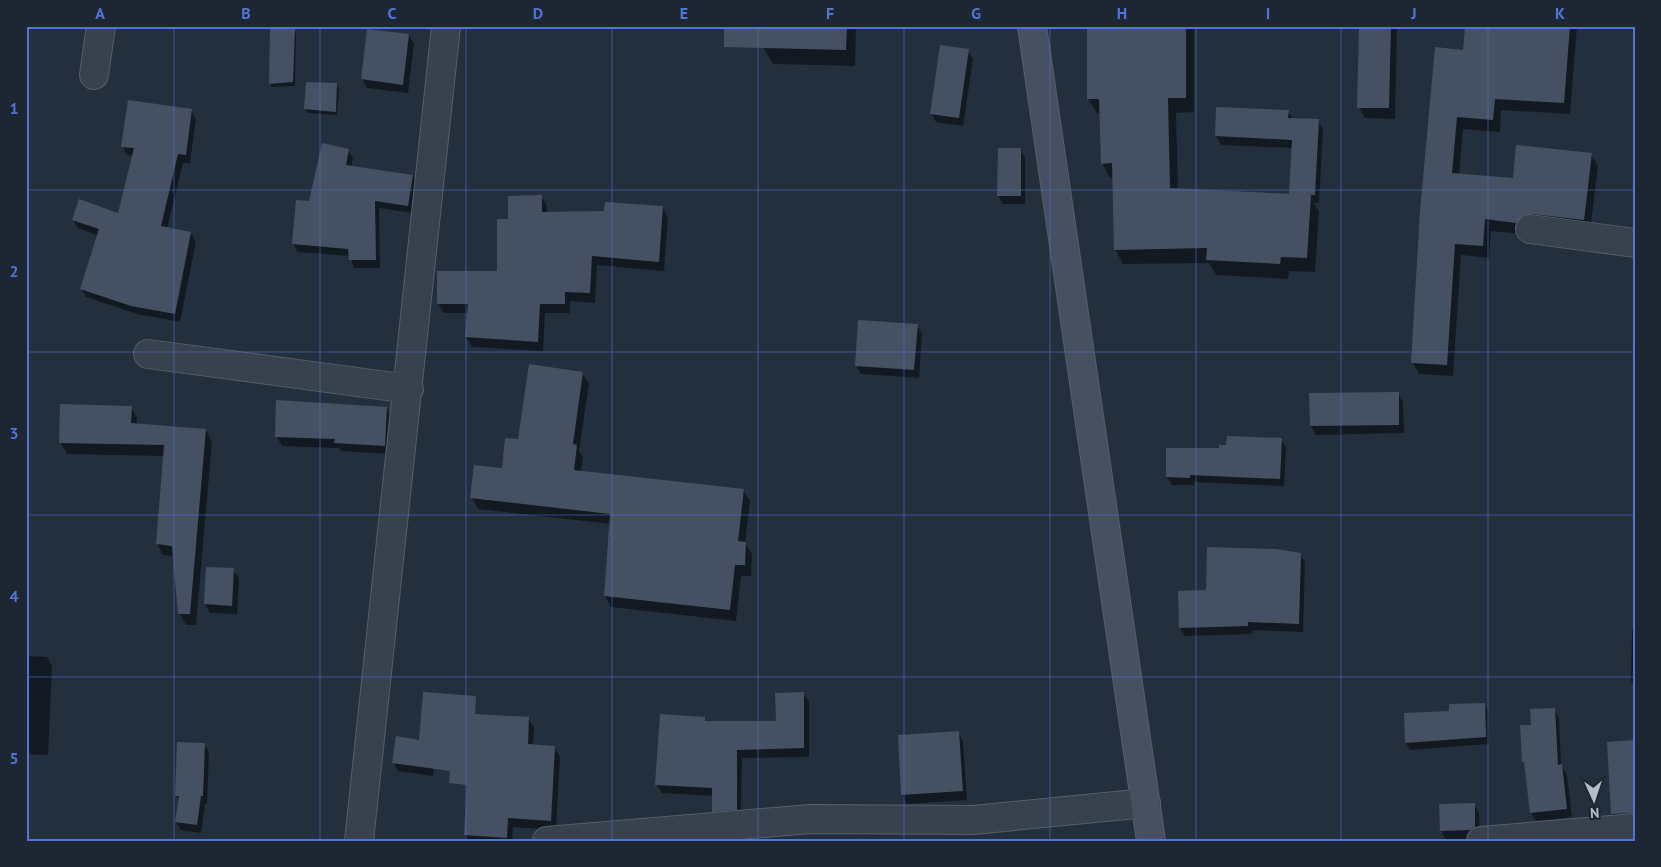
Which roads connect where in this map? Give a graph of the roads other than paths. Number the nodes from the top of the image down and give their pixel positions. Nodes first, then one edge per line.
1 (101, 26) edge
2 (446, 26) edge
3 (1032, 26) edge
4 (94, 75) dead end
5 (1530, 229) dead end
6 (1635, 243) edge
7 (148, 354) dead end
8 (408, 389) junction
9 (1146, 803) junction
10 (1635, 828) edge
11 (360, 841) edge
12 (547, 841) edge
13 (1151, 841) edge
14 (1481, 841) edge

1 - 4 street
2 - 8 street
3 - 9 street
5 - 6 street
7 - 8 street
8 - 11 street
9 - 12 street
9 - 13 street
10 - 14 street

